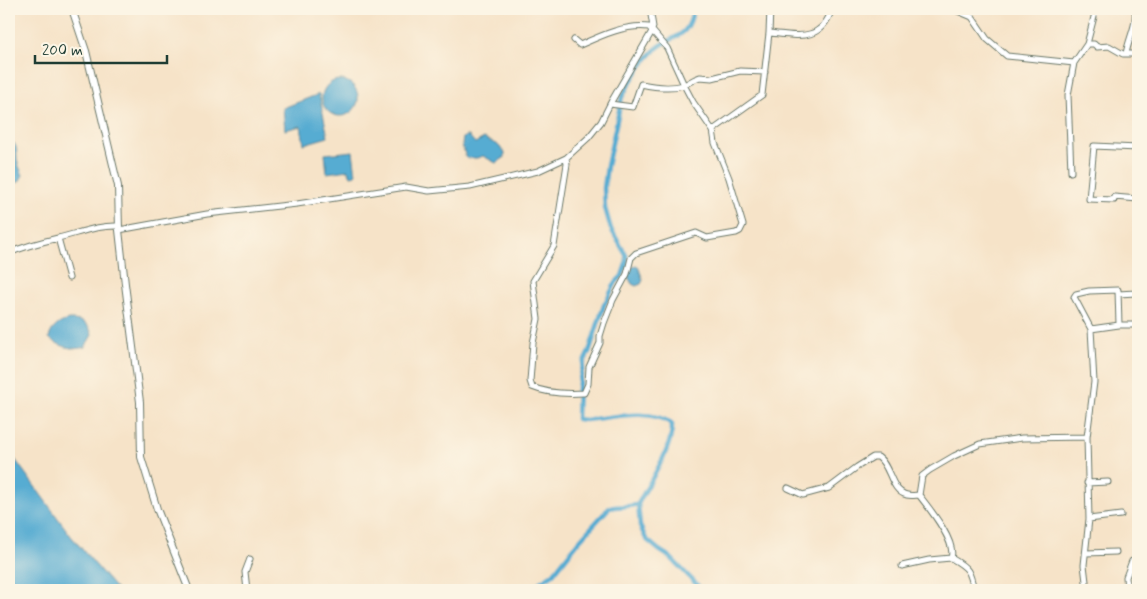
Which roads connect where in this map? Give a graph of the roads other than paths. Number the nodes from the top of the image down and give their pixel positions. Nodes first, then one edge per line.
1 (72, 9) edge
2 (650, 9) edge
3 (770, 9) edge
4 (832, 9) edge
5 (953, 9) edge
6 (1096, 9) edge
7 (1135, 9) edge
8 (652, 30) junction
9 (769, 33) junction
10 (574, 40) dead end
11 (1087, 44) junction
12 (1126, 54) junction
13 (1138, 54) edge
14 (1074, 63) junction
15 (765, 72) junction
16 (684, 85) junction
17 (610, 104) junction
18 (713, 131) junction
19 (1138, 148) edge
20 (566, 158) junction
21 (1071, 172) dead end
22 (1138, 199) edge
23 (120, 228) junction
24 (58, 238) junction
25 (9, 253) edge
26 (69, 278) dead end
27 (1138, 281) edge
28 (1118, 294) junction
29 (1119, 325) junction
30 (1138, 325) edge
31 (1091, 329) junction
32 (1087, 437) junction
33 (1108, 482) dead end
34 (1087, 483) junction
35 (788, 488) dead end
36 (919, 495) junction
37 (1121, 515) dead end
38 (1089, 519) junction
39 (1116, 552) dead end
40 (1086, 553) junction
41 (951, 558) junction
42 (1138, 558) edge
43 (250, 560) dead end
44 (902, 566) dead end
45 (189, 590) edge
46 (247, 590) edge
47 (974, 590) edge
48 (1087, 590) edge
49 (1127, 590) edge

1 - 23 street
2 - 8 street
3 - 9 street
4 - 9 street
5 - 14 street
6 - 11 street
7 - 12 street
8 - 10 street
8 - 16 street
8 - 17 street
9 - 15 street
11 - 12 street
11 - 14 street
12 - 13 street
14 - 21 street
15 - 16 street
15 - 18 street
16 - 17 street
16 - 18 street
17 - 20 street
18 - 20 street
19 - 22 street
20 - 23 street
23 - 24 street
23 - 45 street
24 - 25 street
24 - 26 street
27 - 28 street
28 - 29 street
28 - 31 street
29 - 30 street
29 - 31 street
31 - 32 street
32 - 34 street
32 - 36 street
33 - 34 street
34 - 38 street
35 - 36 street
36 - 41 street
37 - 38 street
38 - 40 street
39 - 40 street
40 - 48 street
41 - 44 street
41 - 47 street
42 - 49 street
43 - 46 street

